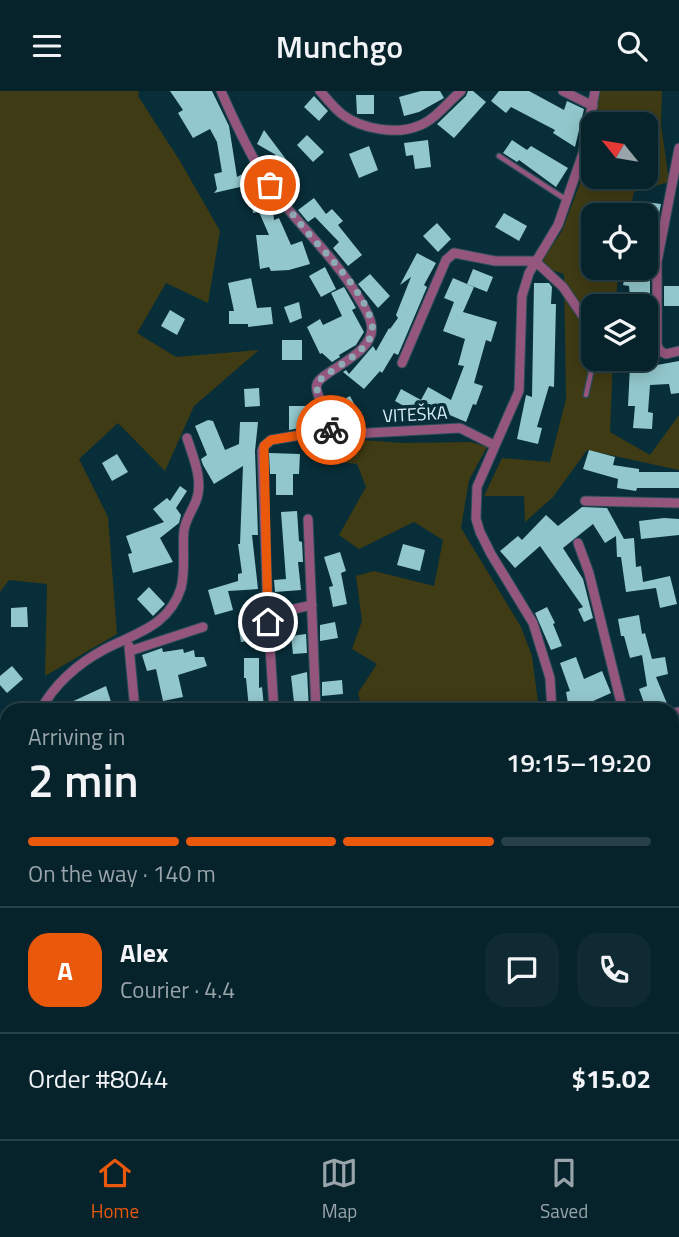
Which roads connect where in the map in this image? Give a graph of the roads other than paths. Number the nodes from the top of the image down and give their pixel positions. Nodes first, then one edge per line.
1 (221, 91) edge
2 (320, 91) edge
3 (461, 91) edge
4 (564, 91) edge
5 (595, 91) edge
6 (593, 106) junction
7 (679, 148) edge
8 (499, 156) dead end
9 (566, 200) junction
10 (535, 261) junction
11 (581, 313) edge
12 (660, 351) joint
13 (679, 351) edge
14 (402, 363) dead end
15 (591, 371) edge
16 (586, 395) dead end
17 (336, 429) junction
18 (187, 438) dead end
19 (494, 445) junction
20 (585, 501) dead end
21 (679, 502) edge
22 (308, 519) dead end
23 (578, 543) dead end
24 (312, 605) junction
25 (268, 615) junction
26 (203, 627) dead end
27 (128, 639) junction
28 (130, 650) junction
29 (45, 703) edge
30 (134, 703) edge
31 (274, 703) edge
32 (316, 703) edge
33 (552, 703) edge
34 (621, 703) edge

1 - 17 street
2 - 3 street
4 - 6 street
5 - 6 street
6 - 9 street
7 - 12 street
8 - 9 lane
9 - 10 street
10 - 11 street
10 - 14 street
10 - 19 street
12 - 13 street
15 - 16 lane
17 - 19 street, VITEŠKA
17 - 25 street, VITEŠKA
18 - 27 street
19 - 33 street
20 - 21 street
22 - 24 street
23 - 34 street
24 - 25 street
24 - 32 street
25 - 31 street
26 - 28 street
27 - 28 street
27 - 29 street
28 - 30 street

